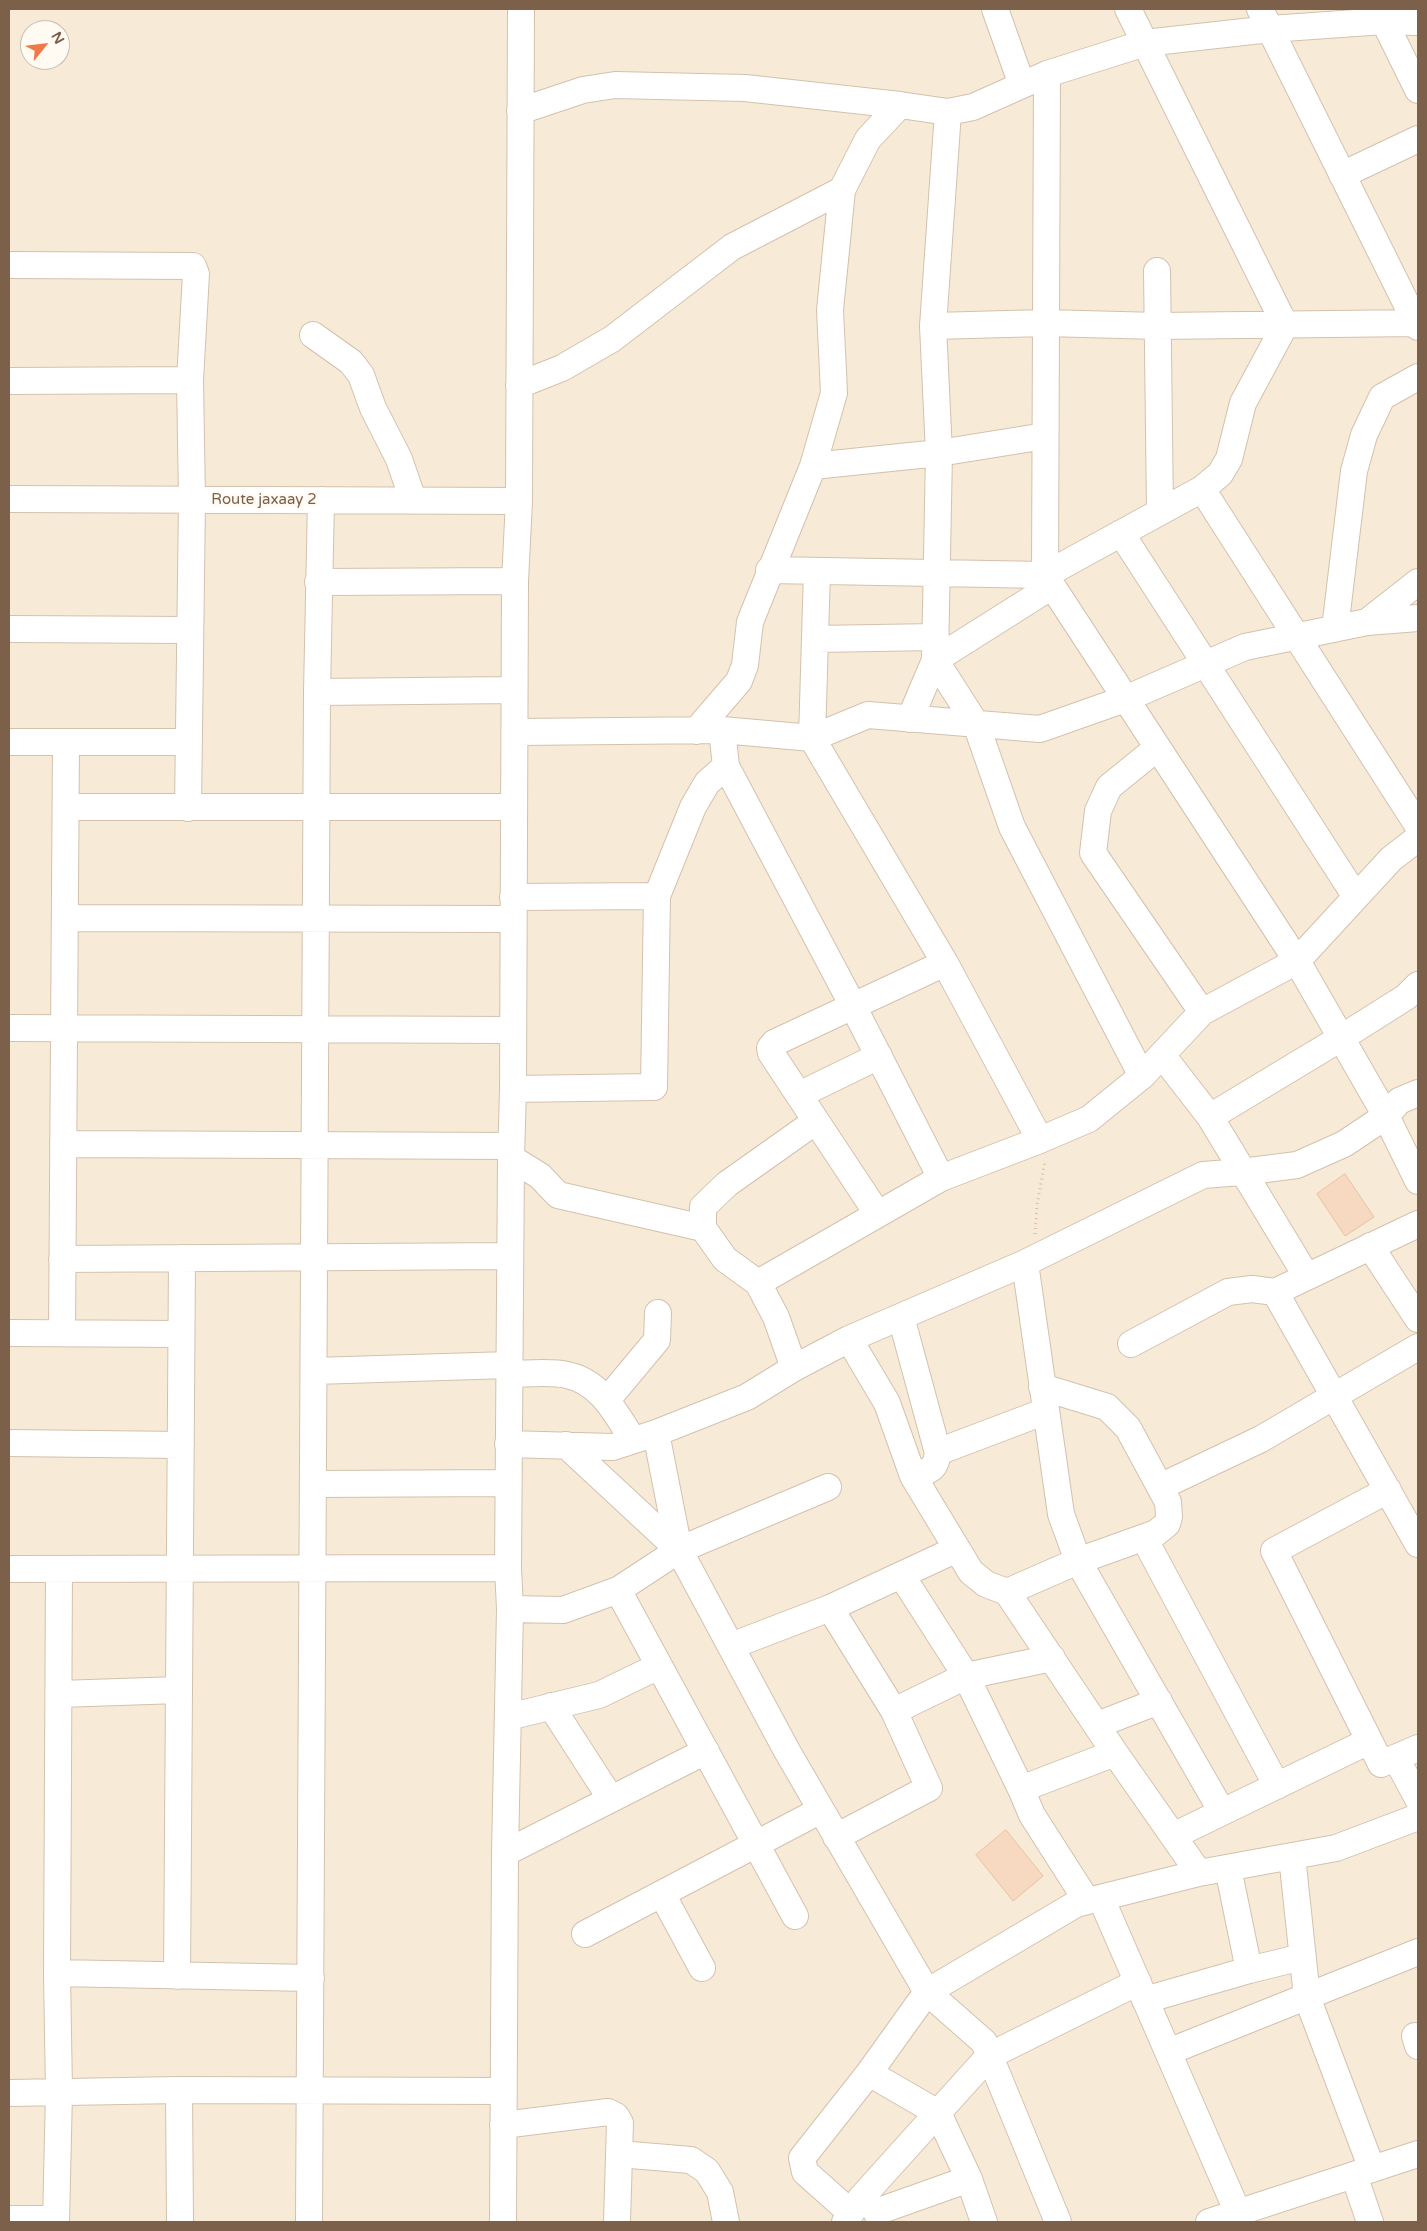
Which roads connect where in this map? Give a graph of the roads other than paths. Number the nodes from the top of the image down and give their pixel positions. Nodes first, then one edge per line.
1 (521, 9) edge
2 (976, 9) edge
3 (1128, 9) edge
4 (998, 14) edge
5 (1384, 15) edge
6 (1265, 19) edge
7 (1418, 22) edge
8 (1145, 43) junction
9 (1047, 74) junction
10 (1022, 85) junction
11 (1418, 90) edge
12 (900, 105) junction
13 (520, 111) junction
14 (948, 112) junction
15 (1418, 139) edge
16 (1342, 175) junction
17 (842, 190) junction
18 (9, 265) edge
19 (1157, 271) dead end
20 (1045, 323) junction
21 (1285, 325) junction
22 (1418, 325) edge
23 (933, 326) junction
24 (1158, 326) junction
25 (313, 335) dead end
26 (1418, 377) edge
27 (190, 380) junction
28 (9, 381) edge
29 (519, 385) junction
30 (1045, 436) junction
31 (939, 453) junction
32 (813, 466) junction
33 (1202, 489) junction
34 (9, 499) edge
35 (192, 500) junction
36 (320, 500) junction
37 (412, 500) junction
38 (518, 501) junction
39 (1160, 511) junction
40 (1121, 533) junction
41 (769, 570) junction
42 (817, 571) junction
43 (938, 573) junction
44 (1048, 580) junction
45 (515, 581) junction
46 (318, 582) junction
47 (1418, 582) edge
48 (1418, 618) edge
49 (1366, 622) junction
50 (9, 629) edge
51 (189, 630) junction
52 (1335, 630) junction
53 (1298, 636) junction
54 (815, 638) junction
55 (936, 649) junction
56 (1205, 664) junction
57 (514, 690) junction
58 (317, 692) junction
59 (1125, 699) junction
60 (910, 719) junction
61 (976, 724) junction
62 (696, 730) junction
63 (722, 730) junction
64 (516, 732) junction
65 (812, 738) junction
66 (9, 742) edge
67 (66, 742) junction
68 (188, 742) junction
69 (1157, 748) junction
70 (726, 766) junction
71 (66, 807) junction
72 (513, 807) junction
73 (188, 808) junction
74 (317, 808) junction
75 (1418, 826) edge
76 (1418, 838) edge
77 (657, 896) junction
78 (1356, 897) junction
79 (513, 908) junction
80 (65, 918) junction
81 (316, 919) junction
82 (1296, 961) junction
83 (945, 963) junction
84 (1418, 985) edge
85 (853, 1006) junction
86 (1202, 1012) junction
87 (9, 1028) edge
88 (66, 1028) junction
89 (316, 1029) junction
90 (512, 1030) junction
91 (1341, 1038) junction
92 (1162, 1055) junction
93 (879, 1056) junction
94 (1142, 1076) junction
95 (513, 1089) junction
96 (1418, 1093) edge
97 (799, 1095) junction
98 (1386, 1116) junction
99 (1210, 1117) junction
100 (816, 1121) junction
101 (1045, 1138) junction
102 (63, 1144) junction
103 (315, 1146) junction
104 (511, 1152) junction
105 (1242, 1172) junction
106 (940, 1178) junction
107 (1418, 1181) edge
108 (878, 1213) junction
109 (1418, 1224) edge
110 (703, 1228) junction
111 (1370, 1246) junction
112 (510, 1256) junction
113 (182, 1258) junction
114 (314, 1258) junction
115 (62, 1259) junction
116 (1032, 1260) junction
117 (1307, 1277) junction
118 (758, 1283) junction
119 (1276, 1292) junction
120 (658, 1313) dead end
121 (901, 1317) junction
122 (1418, 1319) edge
123 (9, 1333) edge
124 (62, 1333) junction
125 (181, 1334) junction
126 (849, 1339) junction
127 (1131, 1344) dead end
128 (1418, 1347) edge
129 (794, 1368) junction
130 (314, 1370) junction
131 (509, 1370) junction
132 (1334, 1396) junction
133 (1044, 1399) junction
134 (607, 1400) junction
135 (645, 1437) junction
136 (9, 1443) edge
137 (508, 1444) junction
138 (566, 1445) junction
139 (181, 1446) junction
140 (938, 1453) junction
141 (913, 1476) junction
142 (508, 1483) junction
143 (313, 1484) junction
144 (828, 1487) dead end
145 (1160, 1487) junction
146 (1388, 1490) junction
147 (1144, 1538) junction
148 (1418, 1544) edge
149 (957, 1549) junction
150 (679, 1550) junction
151 (1078, 1561) junction
152 (180, 1568) junction
153 (313, 1568) junction
154 (508, 1568) junction
155 (9, 1569) edge
156 (59, 1569) junction
157 (902, 1576) junction
158 (618, 1590) junction
159 (1007, 1592) junction
160 (830, 1608) junction
161 (510, 1609) junction
162 (730, 1646) junction
163 (1052, 1658) junction
164 (659, 1666) junction
165 (966, 1676) junction
166 (179, 1690) junction
167 (58, 1694) junction
168 (1159, 1701) junction
169 (551, 1706) junction
170 (894, 1711) junction
171 (508, 1717) junction
172 (1097, 1725) junction
173 (1369, 1741) junction
174 (706, 1751) junction
175 (1115, 1753) junction
176 (1407, 1753) edge
177 (1277, 1786) junction
178 (1021, 1789) junction
179 (611, 1799) junction
180 (1418, 1799) edge
181 (821, 1810) junction
182 (1222, 1812) junction
183 (1418, 1817) edge
184 (1173, 1836) junction
185 (836, 1837) junction
186 (756, 1844) junction
187 (505, 1852) junction
188 (1292, 1856) junction
189 (1228, 1868) junction
190 (1199, 1873) junction
191 (662, 1894) junction
192 (1094, 1899) junction
193 (795, 1916) dead end
194 (585, 1934) dead end
195 (1418, 1952) edge
196 (1302, 1957) junction
197 (702, 1968) dead end
198 (1249, 1970) junction
199 (57, 1973) junction
200 (178, 1976) junction
201 (311, 1978) junction
202 (1142, 1991) junction
203 (927, 1992) junction
204 (1307, 1997) junction
205 (1168, 2052) junction
206 (989, 2056) junction
207 (869, 2073) junction
208 (179, 2090) junction
209 (311, 2090) junction
210 (504, 2091) junction
211 (59, 2092) junction
212 (9, 2093) edge
213 (938, 2113) junction
214 (503, 2125) junction
215 (619, 2154) junction
216 (1418, 2154) edge
217 (1363, 2172) junction
218 (969, 2179) junction
219 (1238, 2213) junction
220 (864, 2214) edge
221 (9, 2219) edge
222 (56, 2220) edge
223 (180, 2222) edge
224 (309, 2222) edge
225 (503, 2222) edge
226 (616, 2222) edge
227 (726, 2222) edge
228 (984, 2222) edge
229 (1058, 2222) edge
230 (1209, 2222) edge
231 (1370, 2222) edge

1 - 13 street
2 - 4 street
3 - 8 street
4 - 10 street
5 - 6 street
5 - 7 street
5 - 11 street
6 - 8 street
6 - 16 street
8 - 9 street
8 - 21 street
9 - 10 street
9 - 20 street
10 - 14 street
12 - 13 street
12 - 14 street
12 - 17 street
13 - 29 street
14 - 23 street
15 - 16 street
16 - 22 street
17 - 29 street
17 - 32 street
18 - 27 street
19 - 24 street
20 - 23 street
20 - 24 street
20 - 30 street
21 - 22 street
21 - 24 street
21 - 33 street
23 - 31 street
24 - 39 street
25 - 37 street
26 - 52 street
27 - 28 street
27 - 35 street
29 - 38 street
30 - 31 street
30 - 44 street
31 - 32 street
31 - 43 street
32 - 41 street
33 - 39 street
33 - 53 street
34 - 35 street, Route jaxaay 2
35 - 36 street, Route jaxaay 2
35 - 51 street
36 - 37 street, Route jaxaay 2
36 - 46 street
37 - 38 street, Route jaxaay 2
38 - 45 street
39 - 40 street
40 - 44 street
40 - 56 street
41 - 42 street
41 - 62 street
42 - 43 street
42 - 54 street
43 - 44 street
43 - 55 street
44 - 55 street
44 - 59 street
45 - 46 street
45 - 57 street
46 - 58 street
47 - 49 street
48 - 49 street
49 - 52 street
50 - 51 street
51 - 68 street
52 - 53 street
53 - 56 street
53 - 75 street
54 - 55 street
54 - 65 street
55 - 60 street
55 - 61 street
56 - 59 street
56 - 78 street
57 - 58 street
57 - 64 street
58 - 74 street
59 - 61 street
59 - 69 street
60 - 61 street
60 - 65 street
61 - 94 street
62 - 63 street
62 - 64 street
63 - 65 street
63 - 70 street
64 - 72 street
65 - 83 street
66 - 67 street
67 - 68 street
67 - 71 street
68 - 73 street
69 - 82 street
69 - 86 street
70 - 77 street
70 - 85 street
71 - 73 street
71 - 80 street
72 - 74 street
72 - 79 street
73 - 74 street
74 - 81 street
76 - 78 street
77 - 79 street
77 - 95 street
78 - 82 street
79 - 81 street
79 - 90 street
80 - 81 street
80 - 88 street
81 - 89 street
82 - 86 street
82 - 91 street
83 - 85 street
83 - 101 street
84 - 91 street
85 - 93 street
85 - 97 street
86 - 92 street
87 - 88 street
88 - 89 street
88 - 102 street
89 - 90 street
89 - 103 street
90 - 95 street
91 - 98 street
91 - 99 street
92 - 94 street
92 - 99 street
93 - 97 street
93 - 106 street
94 - 101 street
95 - 104 street
96 - 98 street
97 - 100 street
98 - 105 street
98 - 107 street
99 - 105 street
100 - 108 street
100 - 110 street
101 - 106 street
102 - 103 street
102 - 115 street
103 - 104 street
103 - 114 street
104 - 110 street
104 - 112 street
105 - 116 street
105 - 117 street
106 - 108 street
108 - 118 street
109 - 111 street
110 - 118 street
111 - 117 street
111 - 122 street
112 - 114 street
112 - 131 street
113 - 114 street
113 - 115 street
113 - 125 street
114 - 130 street
115 - 124 street
116 - 121 street
116 - 133 street
117 - 119 street
118 - 129 street
119 - 127 street
119 - 132 street
120 - 134 street
121 - 126 street
121 - 140 street
123 - 124 street
124 - 125 street
125 - 139 street
126 - 129 street
126 - 141 street
128 - 132 street
129 - 135 street
130 - 131 street
130 - 143 street
131 - 134 street
131 - 137 street
132 - 145 street
132 - 146 street
133 - 140 street
133 - 145 street
133 - 151 street
134 - 135 street
135 - 138 street
135 - 150 street
136 - 139 street
137 - 138 street
137 - 142 street
138 - 150 street
139 - 152 street
140 - 141 street
141 - 149 street
142 - 143 street
142 - 154 street
143 - 153 street
144 - 150 street
145 - 147 street
146 - 148 street
146 - 173 street
147 - 151 street
147 - 177 street
149 - 157 street
149 - 159 street
150 - 158 street
150 - 162 street
151 - 159 street
151 - 168 street
152 - 153 street
152 - 156 street
152 - 166 street
153 - 154 street
153 - 201 street
154 - 161 street
155 - 156 street
156 - 167 street
157 - 160 street
157 - 165 street
158 - 161 street
158 - 164 street
159 - 163 street
160 - 162 street
160 - 170 street
161 - 171 street
162 - 181 street
163 - 165 street
163 - 172 street
164 - 169 street
164 - 174 street
165 - 170 street
165 - 178 street
166 - 167 street
166 - 200 street
167 - 199 street
168 - 172 street
168 - 182 street
169 - 171 street
169 - 179 street
170 - 185 street
171 - 187 street
172 - 175 street
173 - 176 street
173 - 177 street
174 - 179 street
174 - 186 street
175 - 178 street
175 - 184 street
176 - 180 street
177 - 182 street
178 - 192 street
179 - 187 street
181 - 185 street
181 - 186 street
182 - 184 street
183 - 188 street
184 - 190 street
185 - 203 street
186 - 191 street
186 - 193 street
187 - 210 street
188 - 189 street
188 - 196 street
189 - 190 street
189 - 198 street
190 - 192 street
191 - 194 street
191 - 197 street
192 - 202 street
192 - 203 street
195 - 204 street
196 - 198 street
196 - 204 street
198 - 202 street
199 - 200 street
199 - 211 street
200 - 201 street
201 - 209 street
202 - 205 street
202 - 206 street
203 - 206 street
203 - 207 street
204 - 205 street
204 - 217 street
205 - 219 street
206 - 213 street
206 - 229 street
207 - 213 street
207 - 220 street
208 - 209 street
208 - 211 street
208 - 223 street
209 - 210 street
209 - 224 street
210 - 214 street
211 - 212 street
211 - 222 street
213 - 218 street
213 - 220 street
214 - 215 street
214 - 225 street
215 - 226 street
215 - 227 street
216 - 217 street
217 - 219 street
217 - 231 street
218 - 220 street
218 - 228 street
219 - 230 street
221 - 222 street

